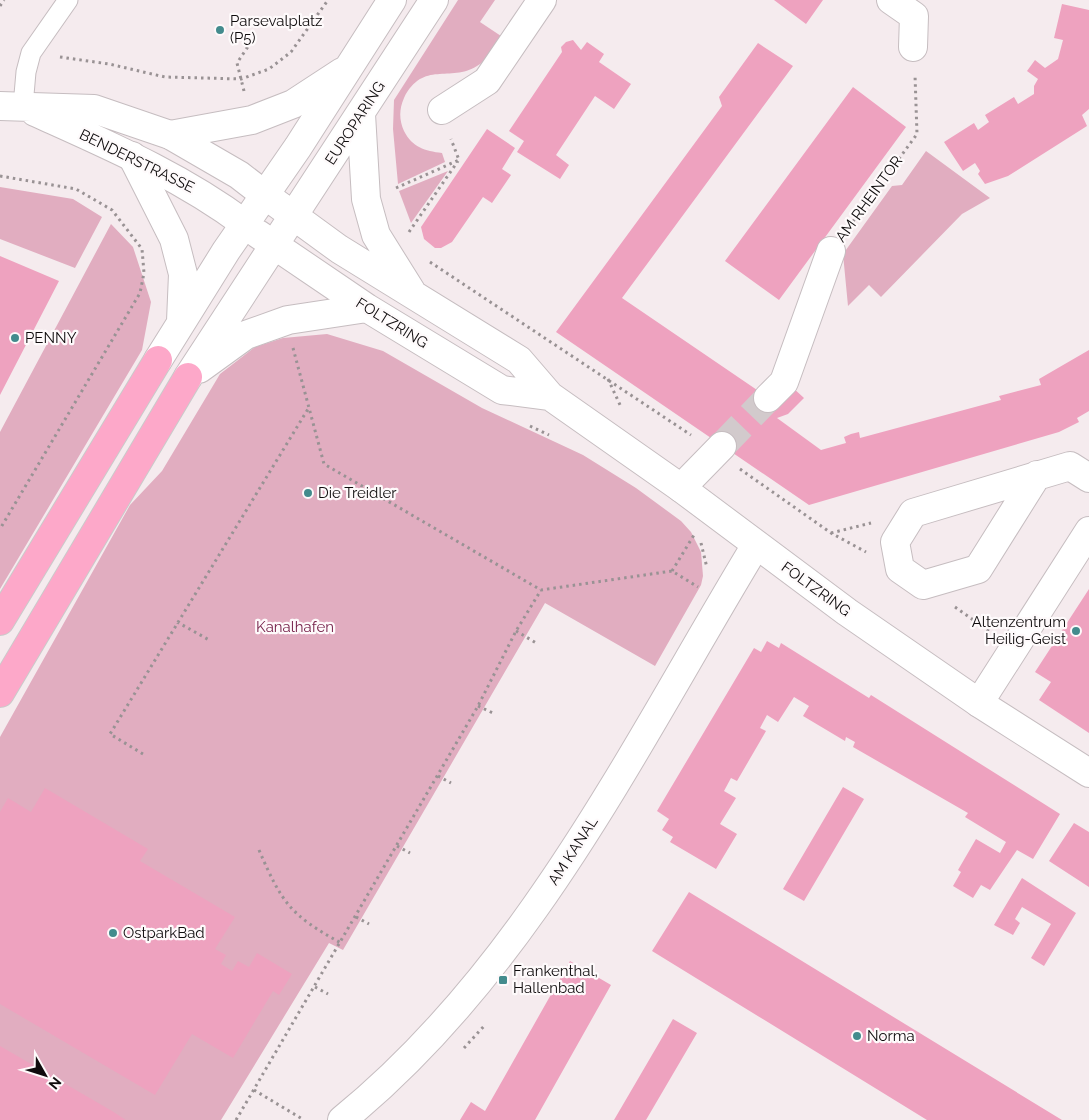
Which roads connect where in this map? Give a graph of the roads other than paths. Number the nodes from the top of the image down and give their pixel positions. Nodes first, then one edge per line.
1 (68, 0) edge
2 (392, 0) edge
3 (434, 0) edge
4 (542, 0) edge
5 (891, 0) edge
6 (913, 47) road end
7 (349, 67) junction
8 (11, 106) edge
9 (442, 110) road end
10 (360, 114) junction
11 (170, 135) junction
12 (132, 156) junction
13 (265, 195) junction
14 (293, 216) junction
15 (245, 224) junction
16 (273, 245) junction
17 (831, 251) road end
18 (415, 296) junction
19 (367, 308) junction
20 (181, 322) junction
21 (158, 360) joint
22 (188, 377) junction
23 (550, 396) junction
24 (768, 398) tunnel mouth
25 (719, 449) tunnel mouth
26 (1037, 475) junction
27 (1089, 478) edge
28 (681, 488) junction
29 (1089, 531) edge
30 (756, 544) junction
31 (0, 621) edge
32 (0, 693) edge
33 (979, 703) junction
34 (1089, 773) edge
35 (342, 1120) edge

1 - 8 lane
2 - 7 street
3 - 10 street, EUROPARING
4 - 9 street
5 - 6 street
7 - 11 street
7 - 13 street
8 - 11 street, BENDERSTRASSE
8 - 12 street, BENDERSTRASSE
10 - 14 street, EUROPARING
10 - 18 street
11 - 13 street, BENDERSTRASSE
12 - 15 street, BENDERSTRASSE
12 - 20 street
13 - 14 street, FOLTZRING
13 - 15 street
14 - 16 street, EUROPARING
14 - 18 street, FOLTZRING
15 - 16 street, FOLTZRING
15 - 20 street
16 - 19 street, FOLTZRING
16 - 22 street, EUROPARING
17 - 24 street, AM RHEINTOR
18 - 23 street, FOLTZRING
19 - 22 street
19 - 23 street, FOLTZRING
20 - 21 street
21 - 31 highway
22 - 32 highway
23 - 28 street, FOLTZRING
25 - 28 street
26 - 26 street
26 - 27 street
28 - 30 street, FOLTZRING
29 - 33 street
30 - 33 street, FOLTZRING
30 - 35 street, AM KANAL
33 - 34 street, FOLTZRING

